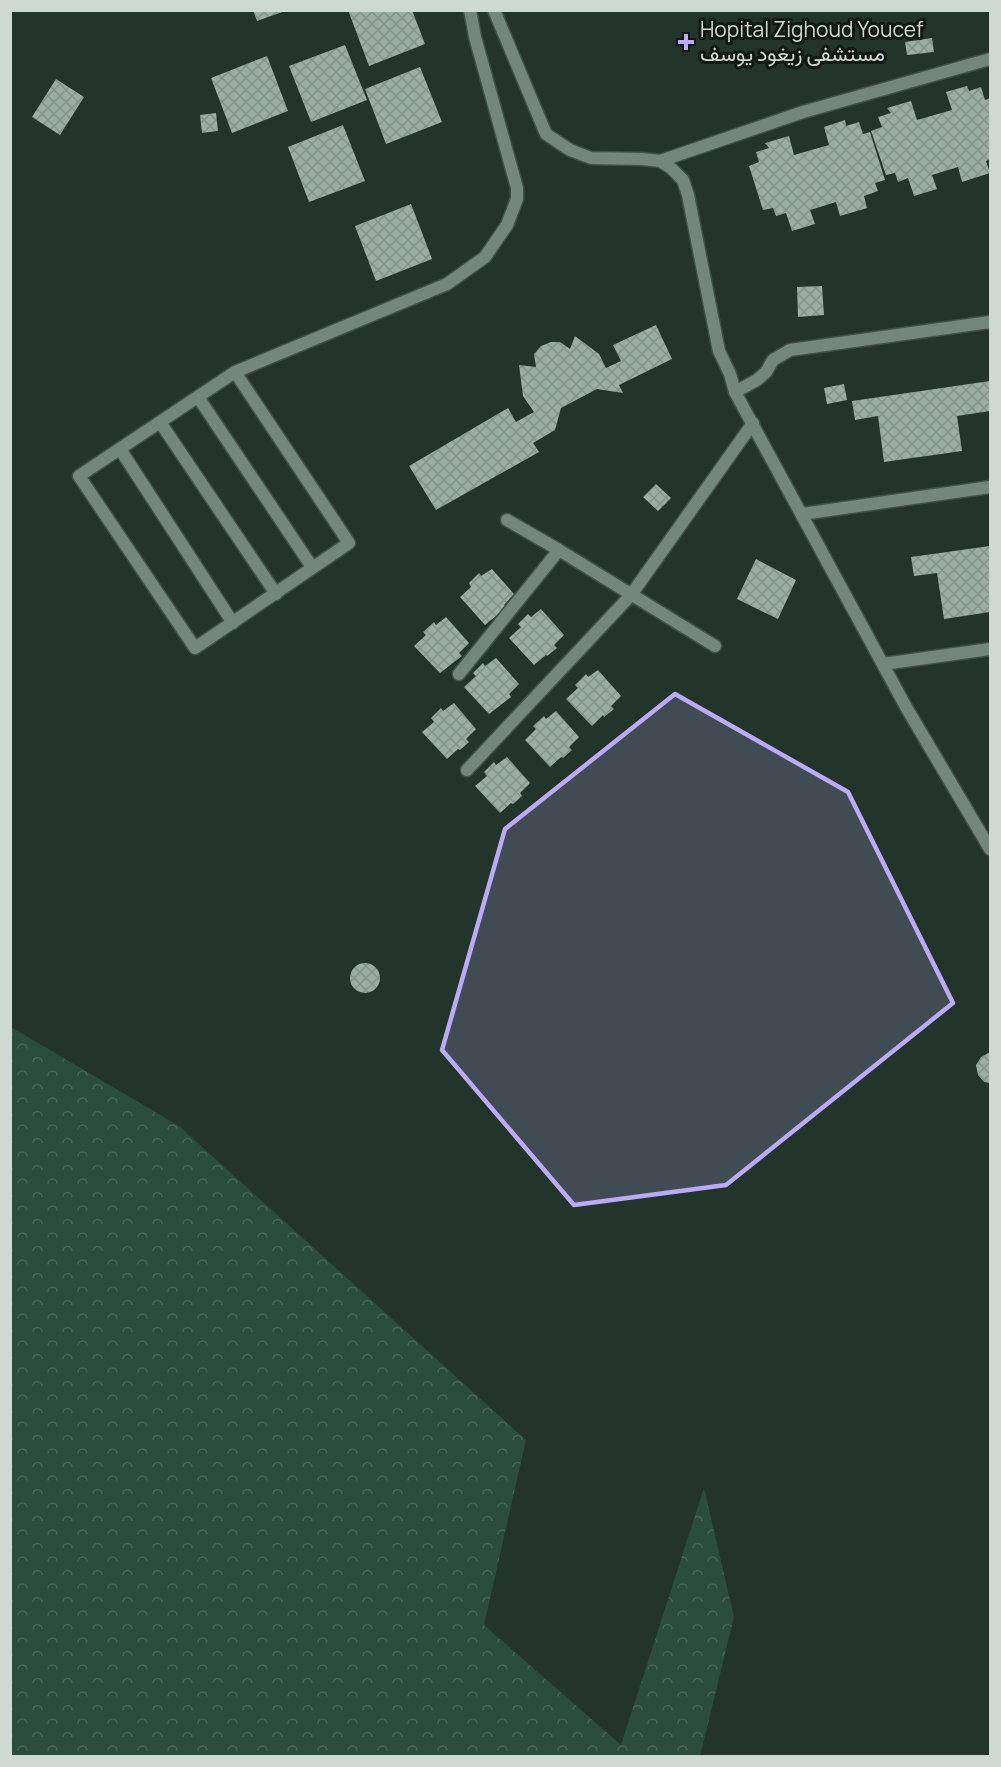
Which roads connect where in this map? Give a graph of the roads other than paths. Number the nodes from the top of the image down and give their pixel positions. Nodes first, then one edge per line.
1 (470, 10) edge
2 (494, 10) edge
3 (990, 59) edge
4 (660, 162) junction
5 (990, 322) edge
6 (235, 372) junction
7 (735, 392) junction
8 (198, 397) junction
9 (160, 422) junction
10 (753, 423) junction
11 (120, 449) junction
12 (990, 487) edge
13 (802, 514) junction
14 (507, 520) dead end
15 (559, 550) junction
16 (312, 567) junction
17 (276, 594) junction
18 (631, 595) junction
19 (233, 623) junction
20 (715, 646) dead end
21 (990, 649) edge
22 (883, 664) junction
23 (459, 674) dead end
24 (467, 771) dead end
25 (990, 849) edge

1 - 6 street
2 - 4 street
3 - 4 street
4 - 7 street
5 - 7 street
6 - 8 street
6 - 16 street
7 - 10 street
8 - 9 street
8 - 16 street
9 - 11 street
9 - 17 street
10 - 13 street
10 - 18 street
11 - 19 street
11 - 19 street
12 - 13 street
13 - 22 street
14 - 15 street
15 - 18 street
15 - 23 street
16 - 17 street
17 - 19 street
18 - 20 street
18 - 24 street
21 - 22 street
22 - 25 street

